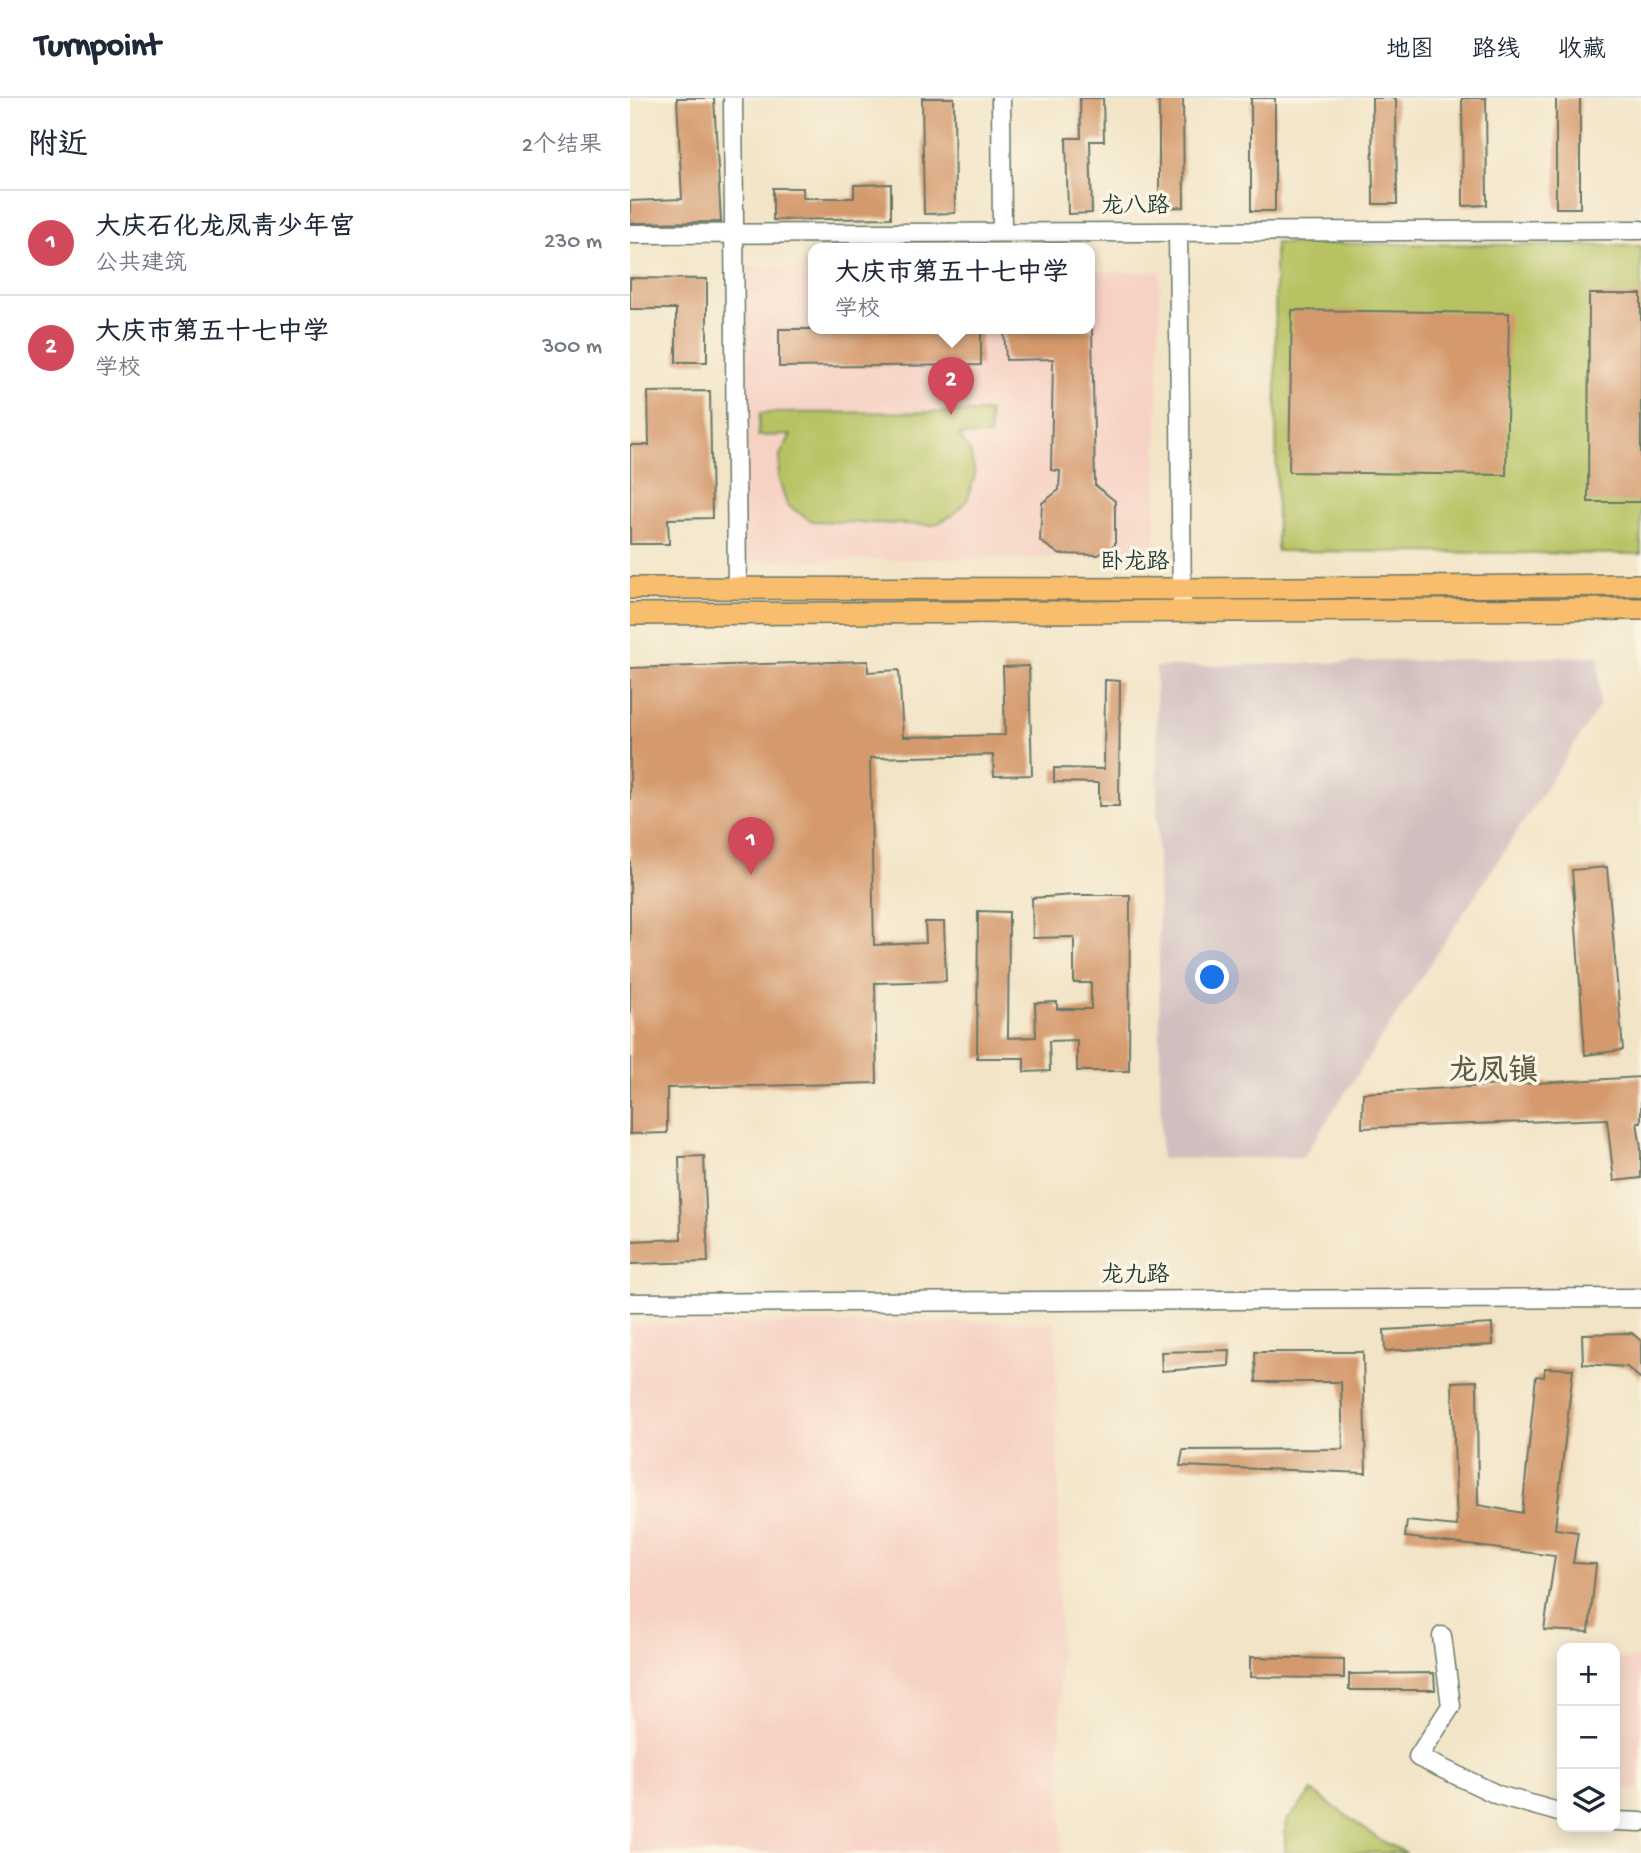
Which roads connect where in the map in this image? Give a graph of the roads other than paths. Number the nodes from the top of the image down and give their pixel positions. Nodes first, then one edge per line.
1 (733, 98) edge
2 (1002, 98) edge
3 (1641, 230) edge
4 (1002, 232) junction
5 (1178, 232) junction
6 (630, 234) edge
7 (734, 234) junction
8 (1641, 585) edge
9 (630, 588) edge
10 (737, 589) junction
11 (1182, 589) junction
12 (1641, 609) edge
13 (1182, 611) junction
14 (630, 614) edge
15 (1641, 1298) edge
16 (630, 1303) edge
17 (1442, 1636) dead end
18 (1557, 1813) edge
19 (1620, 1821) edge
20 (1641, 1822) edge

1 - 7 street
2 - 4 street
3 - 5 street, 龙八路
4 - 5 street, 龙八路
4 - 7 street, 龙八路
5 - 11 street
6 - 7 street, 龙八路
7 - 10 street
8 - 11 main road, 卧龙路
9 - 10 main road, 卧龙路
10 - 11 main road, 卧龙路
11 - 13 street
12 - 13 main road
13 - 14 main road
15 - 16 street, 龙九路
17 - 18 street
19 - 20 street

